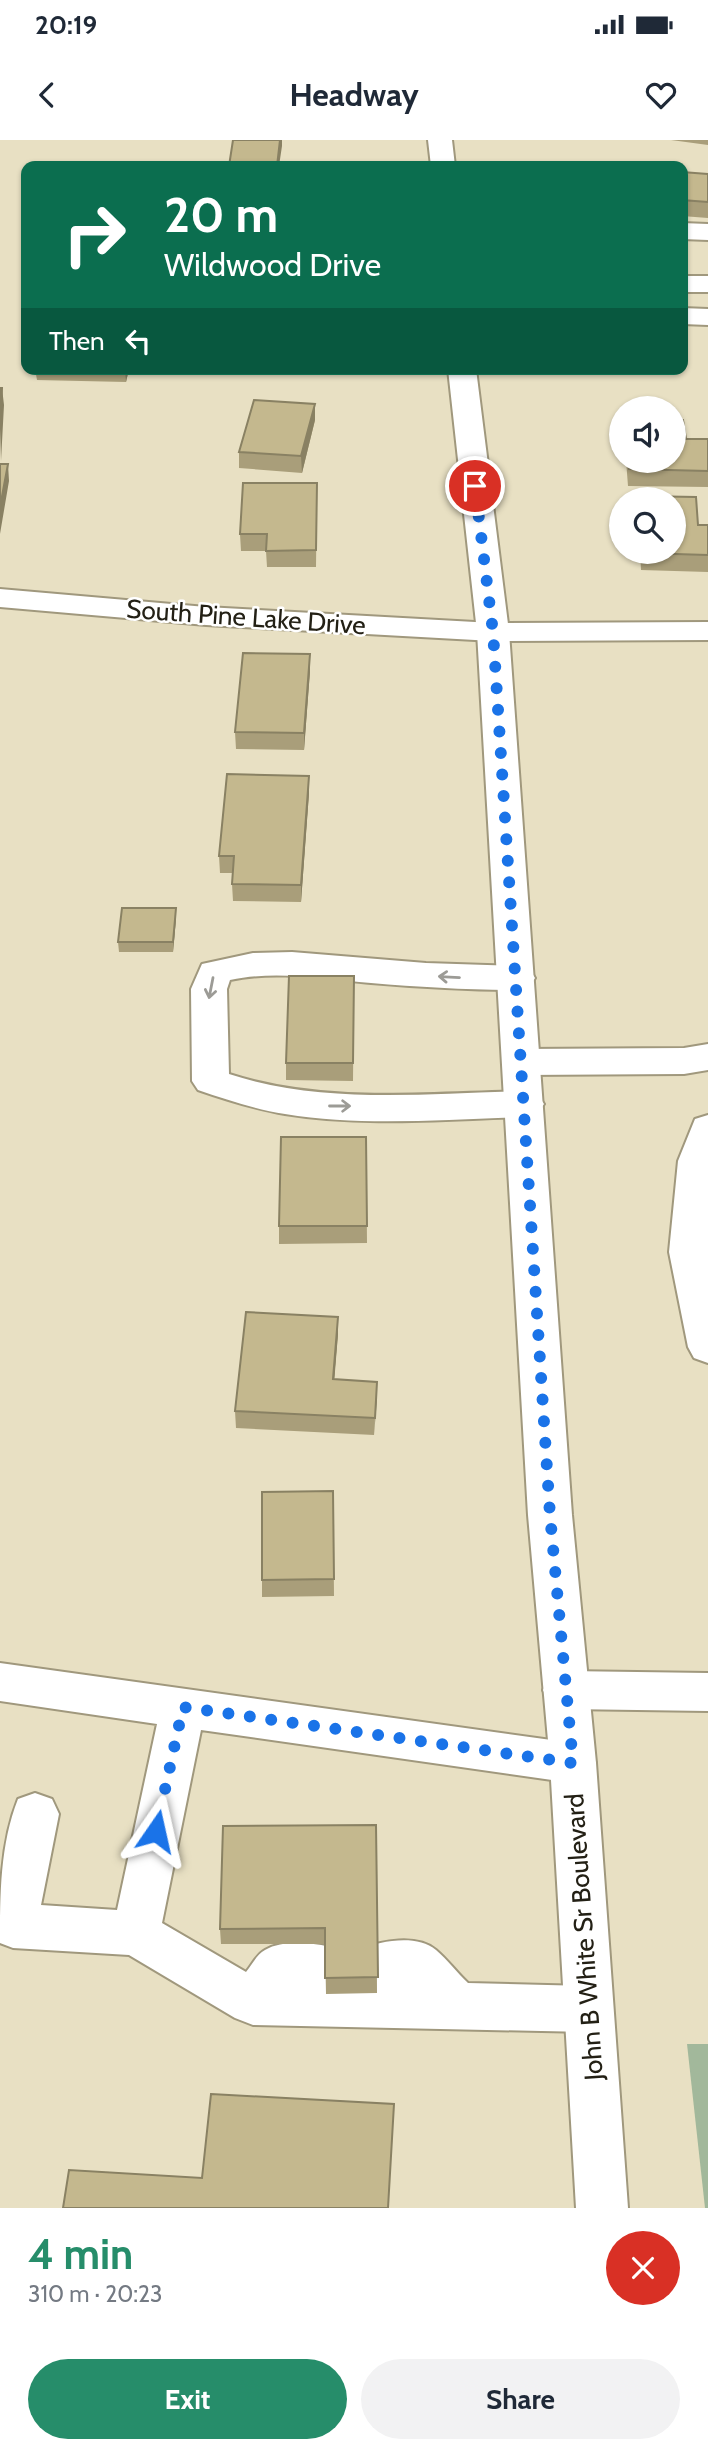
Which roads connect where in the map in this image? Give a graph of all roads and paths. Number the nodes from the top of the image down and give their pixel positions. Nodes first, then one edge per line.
1 (440, 140) edge
2 (442, 161) edge
3 (688, 231) edge
4 (708, 232) edge
5 (688, 284) edge
6 (708, 285) edge
7 (688, 316) edge
8 (708, 317) edge
9 (463, 375) edge
10 (0, 598) edge
11 (708, 631) edge
12 (493, 632) junction
13 (517, 978) junction
14 (708, 1057) edge
15 (522, 1062) junction
16 (526, 1104) junction
17 (708, 1128) edge
18 (708, 1347) edge
19 (0, 1682) edge
20 (566, 1690) junction
21 (708, 1692) edge
22 (183, 1707) junction
23 (573, 1763) junction
24 (35, 1814) dead end
25 (136, 1933) junction
26 (377, 1965) edge
27 (325, 1967) edge
28 (253, 2002) junction
29 (457, 2007) junction
30 (587, 2009) junction
31 (602, 2208) edge

1 - 2 main road
3 - 4 main road
5 - 6 main road
7 - 8 main road
9 - 12 main road, John B White Sr Boulevard
10 - 12 main road, South Pine Lake Drive
11 - 12 main road, South Pine Lake Drive
12 - 13 main road, John B White Sr Boulevard
13 - 15 main road, John B White Sr Boulevard
13 -> 16 main road
14 - 15 main road
15 - 16 main road, John B White Sr Boulevard
16 - 20 main road, John B White Sr Boulevard
17 - 18 main road
19 - 22 main road
20 - 21 main road
20 - 23 main road, John B White Sr Boulevard
22 - 23 main road
22 - 25 main road
23 - 30 main road, John B White Sr Boulevard
24 - 25 main road
25 - 28 main road
26 - 29 main road
27 - 28 main road
28 - 29 main road
29 - 30 main road
30 - 31 main road, John B White Sr Boulevard

